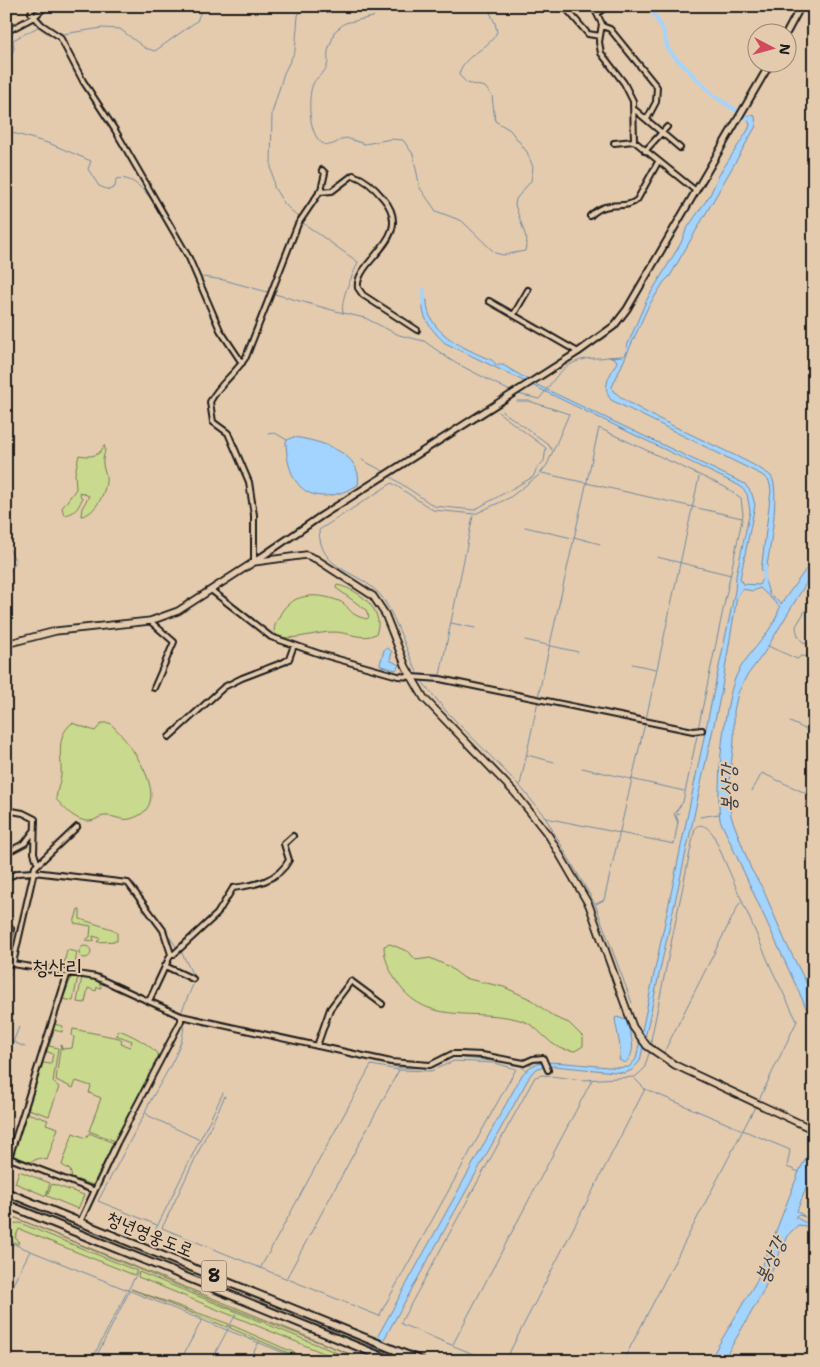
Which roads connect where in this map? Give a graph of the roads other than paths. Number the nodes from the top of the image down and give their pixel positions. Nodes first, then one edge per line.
1 (33, 6) edge
2 (46, 6) edge
3 (564, 6) edge
4 (592, 6) edge
5 (607, 6) edge
6 (801, 6) edge
7 (597, 14) junction
8 (34, 17) junction
9 (792, 22) edge
10 (602, 26) junction
11 (6, 32) edge
12 (600, 36) junction
13 (765, 72) edge
14 (635, 110) junction
15 (647, 118) junction
16 (667, 127) dead end
17 (662, 132) junction
18 (634, 141) junction
19 (614, 143) dead end
20 (680, 148) dead end
21 (645, 151) junction
22 (658, 162) junction
23 (322, 170) dead end
24 (696, 191) junction
25 (319, 192) junction
26 (590, 216) dead end
27 (528, 290) dead end
28 (489, 301) dead end
29 (514, 314) junction
30 (417, 330) dead end
31 (578, 352) junction
32 (242, 363) junction
33 (254, 562) junction
34 (211, 590) junction
35 (150, 621) junction
36 (6, 644) edge
37 (294, 645) junction
38 (416, 676) junction
39 (154, 688) dead end
40 (702, 730) dead end
41 (169, 737) dead end
42 (6, 810) edge
43 (77, 827) dead end
44 (36, 829) junction
45 (293, 836) dead end
46 (6, 853) edge
47 (37, 862) junction
48 (34, 872) junction
49 (6, 878) edge
50 (11, 929) dead end
51 (8, 936) edge
52 (171, 954) junction
53 (6, 956) edge
54 (6, 963) edge
55 (13, 963) junction
56 (165, 966) junction
57 (68, 972) junction
58 (193, 979) dead end
59 (149, 1001) junction
60 (382, 1004) dead end
61 (181, 1016) junction
62 (317, 1046) junction
63 (547, 1069) dead end
64 (812, 1129) edge
65 (8, 1157) edge
66 (6, 1165) edge
67 (93, 1190) junction
68 (6, 1192) edge
69 (6, 1204) edge
70 (80, 1222) junction
71 (392, 1361) edge
72 (422, 1361) edge

1 - 8 street
2 - 8 street
3 - 12 street
4 - 7 street
5 - 7 street
6 - 9 main road
7 - 10 street
8 - 11 street
8 - 32 street
10 - 12 street
10 - 15 street
12 - 14 street
13 - 24 main road
14 - 15 street
14 - 18 street
15 - 17 street
16 - 17 street
17 - 20 street
17 - 21 street
18 - 19 street
18 - 21 street
21 - 22 street
22 - 24 street
22 - 26 street
23 - 25 street
24 - 31 main road
25 - 30 street
25 - 32 street
27 - 29 street
28 - 29 street
29 - 31 street
31 - 33 main road
32 - 33 street
33 - 34 main road
33 - 38 main road
34 - 35 main road
34 - 37 street
35 - 36 main road
35 - 39 street
37 - 38 street
37 - 41 street
38 - 40 street
38 - 64 main road
42 - 44 street
43 - 47 street
44 - 46 street
44 - 47 street
45 - 52 street
47 - 48 street
48 - 49 street
48 - 52 street
48 - 55 street
50 - 51 street
51 - 53 street
52 - 56 street
54 - 55 street
55 - 57 street
56 - 58 street
56 - 59 street
57 - 59 street
57 - 65 street
59 - 61 street
60 - 62 street
61 - 62 street
61 - 67 street
62 - 63 street
65 - 66 street
65 - 67 street
67 - 70 street
68 - 70 highway, 청년영웅도로 / 8
69 - 71 highway, 청년영웅도로 / 8
70 - 72 highway, 청년영웅도로 / 8

